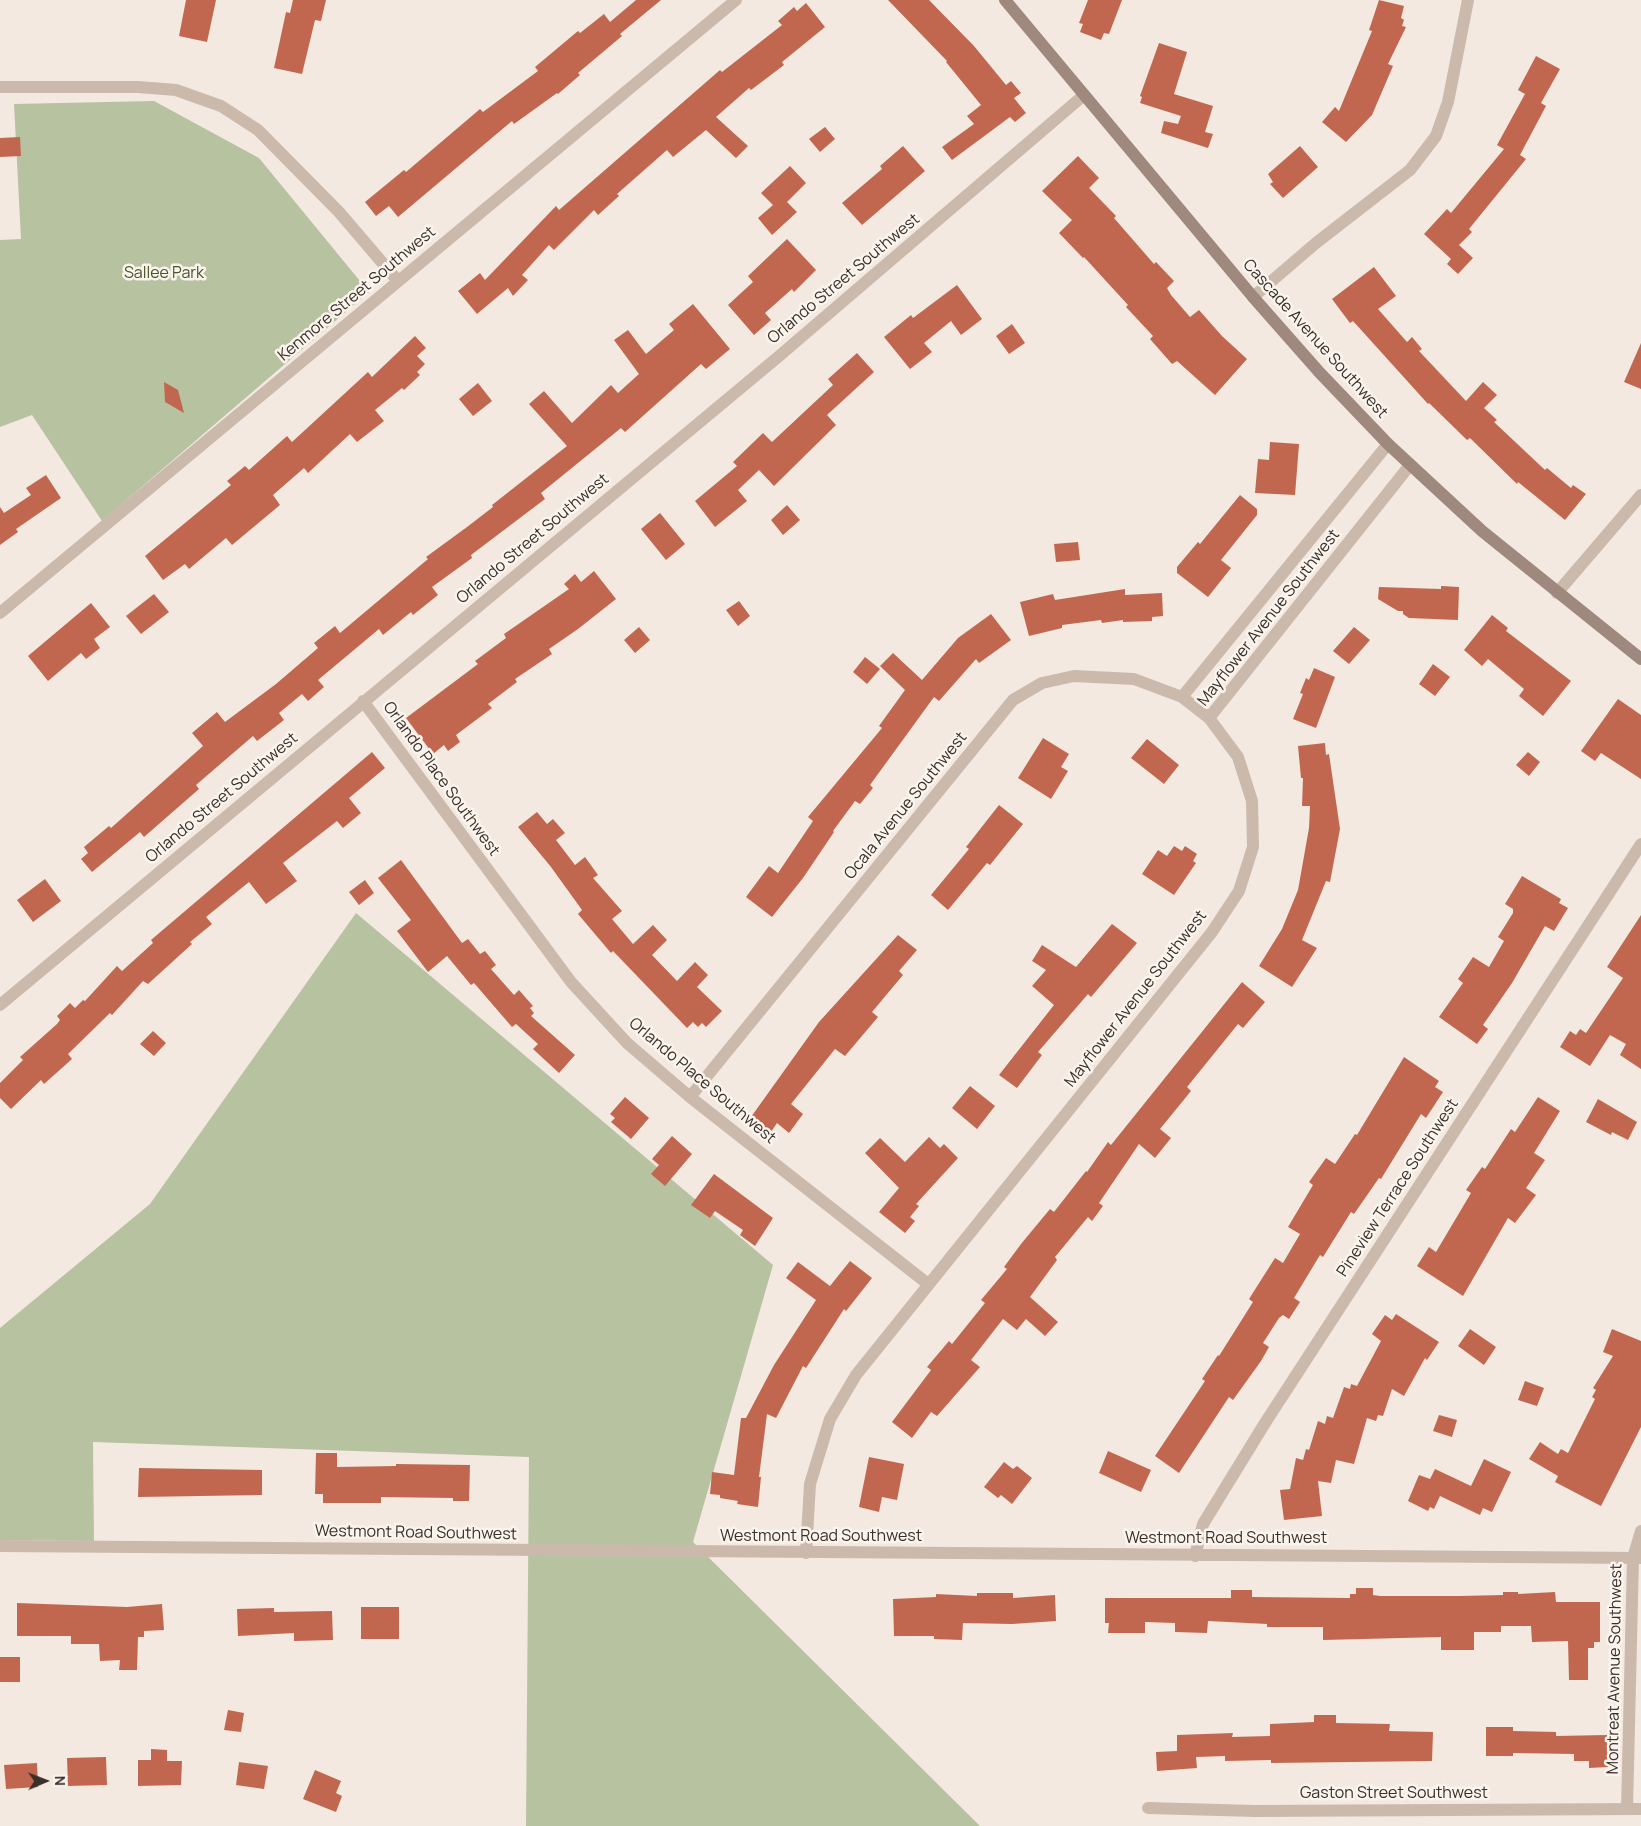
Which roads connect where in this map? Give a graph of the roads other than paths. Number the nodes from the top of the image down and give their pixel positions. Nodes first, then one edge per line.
1 (736, 0) edge
2 (1005, 0) edge
3 (1468, 0) edge
4 (0, 87) edge
5 (1084, 95) junction
6 (398, 281) junction
7 (1253, 297) junction
8 (1388, 444) junction
9 (1410, 465) junction
10 (1641, 495) edge
11 (1557, 593) junction
12 (0, 613) edge
13 (1641, 659) edge
14 (1182, 697) junction
15 (363, 701) junction
16 (1209, 718) junction
17 (1641, 844) edge
18 (0, 1005) edge
19 (690, 1097) junction
20 (928, 1284) junction
21 (1641, 1531) edge
22 (0, 1546) edge
23 (806, 1553) junction
24 (1196, 1556) junction
25 (1637, 1558) edge
26 (1148, 1808) dead end
27 (1628, 1809) junction
28 (1641, 1809) edge

1 - 6 street, Kenmore Street Southwest
2 - 5 main road, Cascade Avenue Southwest
3 - 7 street
4 - 6 street
5 - 7 main road, Cascade Avenue Southwest
5 - 15 street, Orlando Street Southwest
6 - 12 street, Kenmore Street Southwest
7 - 8 main road, Cascade Avenue Southwest
8 - 9 main road, Cascade Avenue Southwest
8 - 14 street, Mayflower Avenue Southwest
9 - 11 main road, Cascade Avenue Southwest
9 - 16 street, Mayflower Avenue Southwest
10 - 11 street
11 - 13 main road, Cascade Avenue Southwest
14 - 16 street, Ocala Avenue Southwest
14 - 19 street, Ocala Avenue Southwest
15 - 18 street, Orlando Street Southwest
15 - 19 street, Orlando Place Southwest
16 - 20 street, Mayflower Avenue Southwest
17 - 24 street, Pineview Terrace Southwest
19 - 20 street, Orlando Place Southwest
20 - 23 street, Mayflower Avenue Southwest
21 - 25 street, Montreat Avenue Southwest
22 - 23 street, Westmont Road Southwest
23 - 24 street, Westmont Road Southwest
24 - 25 street, Westmont Road Southwest
25 - 27 street, Montreat Avenue Southwest
26 - 27 street, Gaston Street Southwest
27 - 28 street, Gaston Street Southwest

